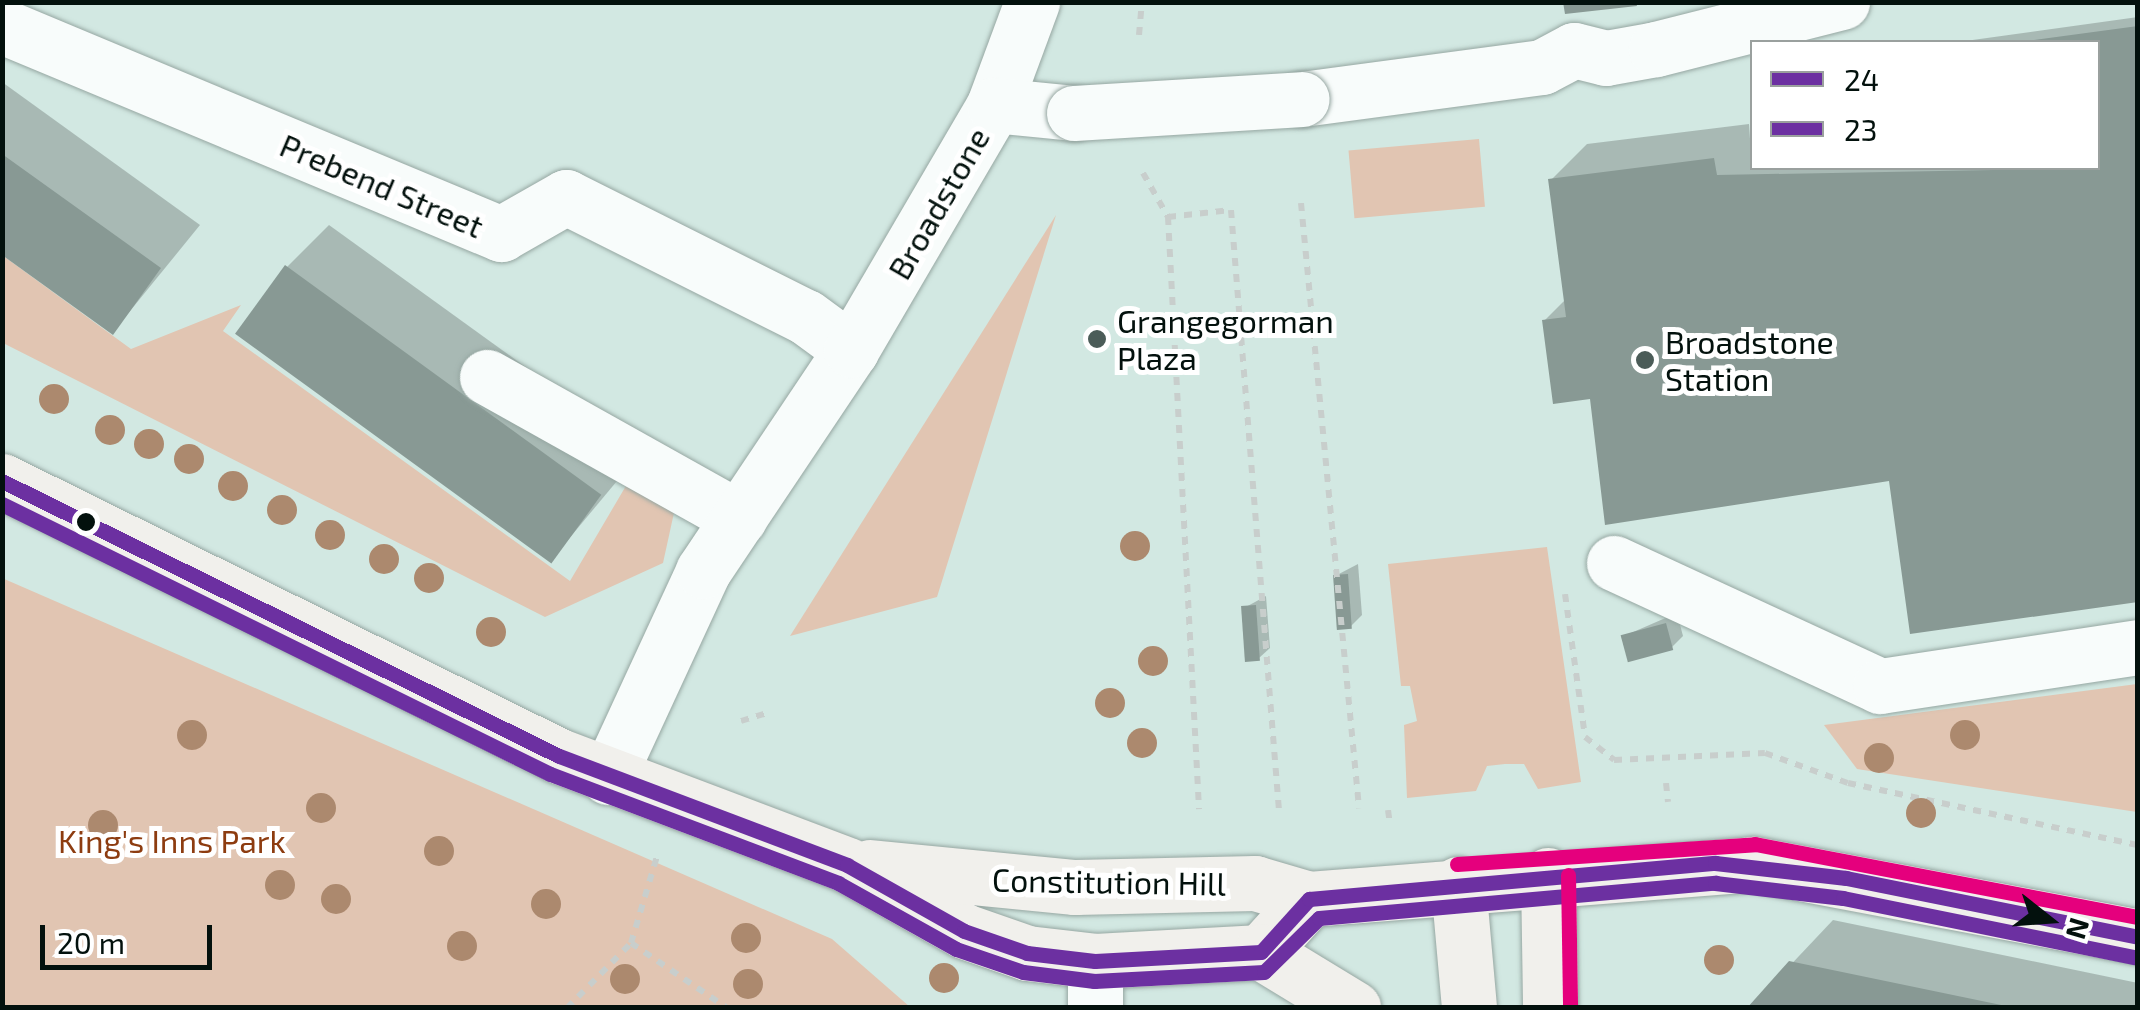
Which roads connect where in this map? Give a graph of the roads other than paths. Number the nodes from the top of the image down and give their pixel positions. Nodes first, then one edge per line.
1 (1032, 2) edge
2 (1842, 2) edge
3 (2, 26) edge
4 (994, 105) junction
5 (850, 350) junction
6 (487, 377) dead end
7 (2, 481) edge
8 (738, 518) junction
9 (1588, 568) road end
10 (2138, 647) edge
11 (608, 777) junction
12 (848, 865) junction
13 (1548, 875) junction
14 (1458, 884) junction
15 (1309, 899) junction
16 (2138, 937) edge
17 (1261, 952) junction
18 (1095, 984) edge
19 (1353, 1008) edge
20 (1470, 1008) edge
21 (1550, 1008) edge

1 - 4 street
2 - 4 street, Broadstone, bridge
3 - 5 street, Prebend Street
4 - 5 street, Broadstone
5 - 8 street, Broadstone
6 - 8 street
7 - 11 main road, Constitution Hill
8 - 11 street, Broadstone
9 - 10 street
11 - 12 main road, Constitution Hill
12 - 15 main road, Constitution Hill
12 - 18 main road, Constitution Hill
13 - 14 main road, Constitution Hill
13 - 16 main road, Constitution Hill
13 - 21 main road
14 - 15 main road, Constitution Hill
14 - 20 main road
15 - 17 main road
17 - 18 main road, Constitution Hill
17 - 19 main road

